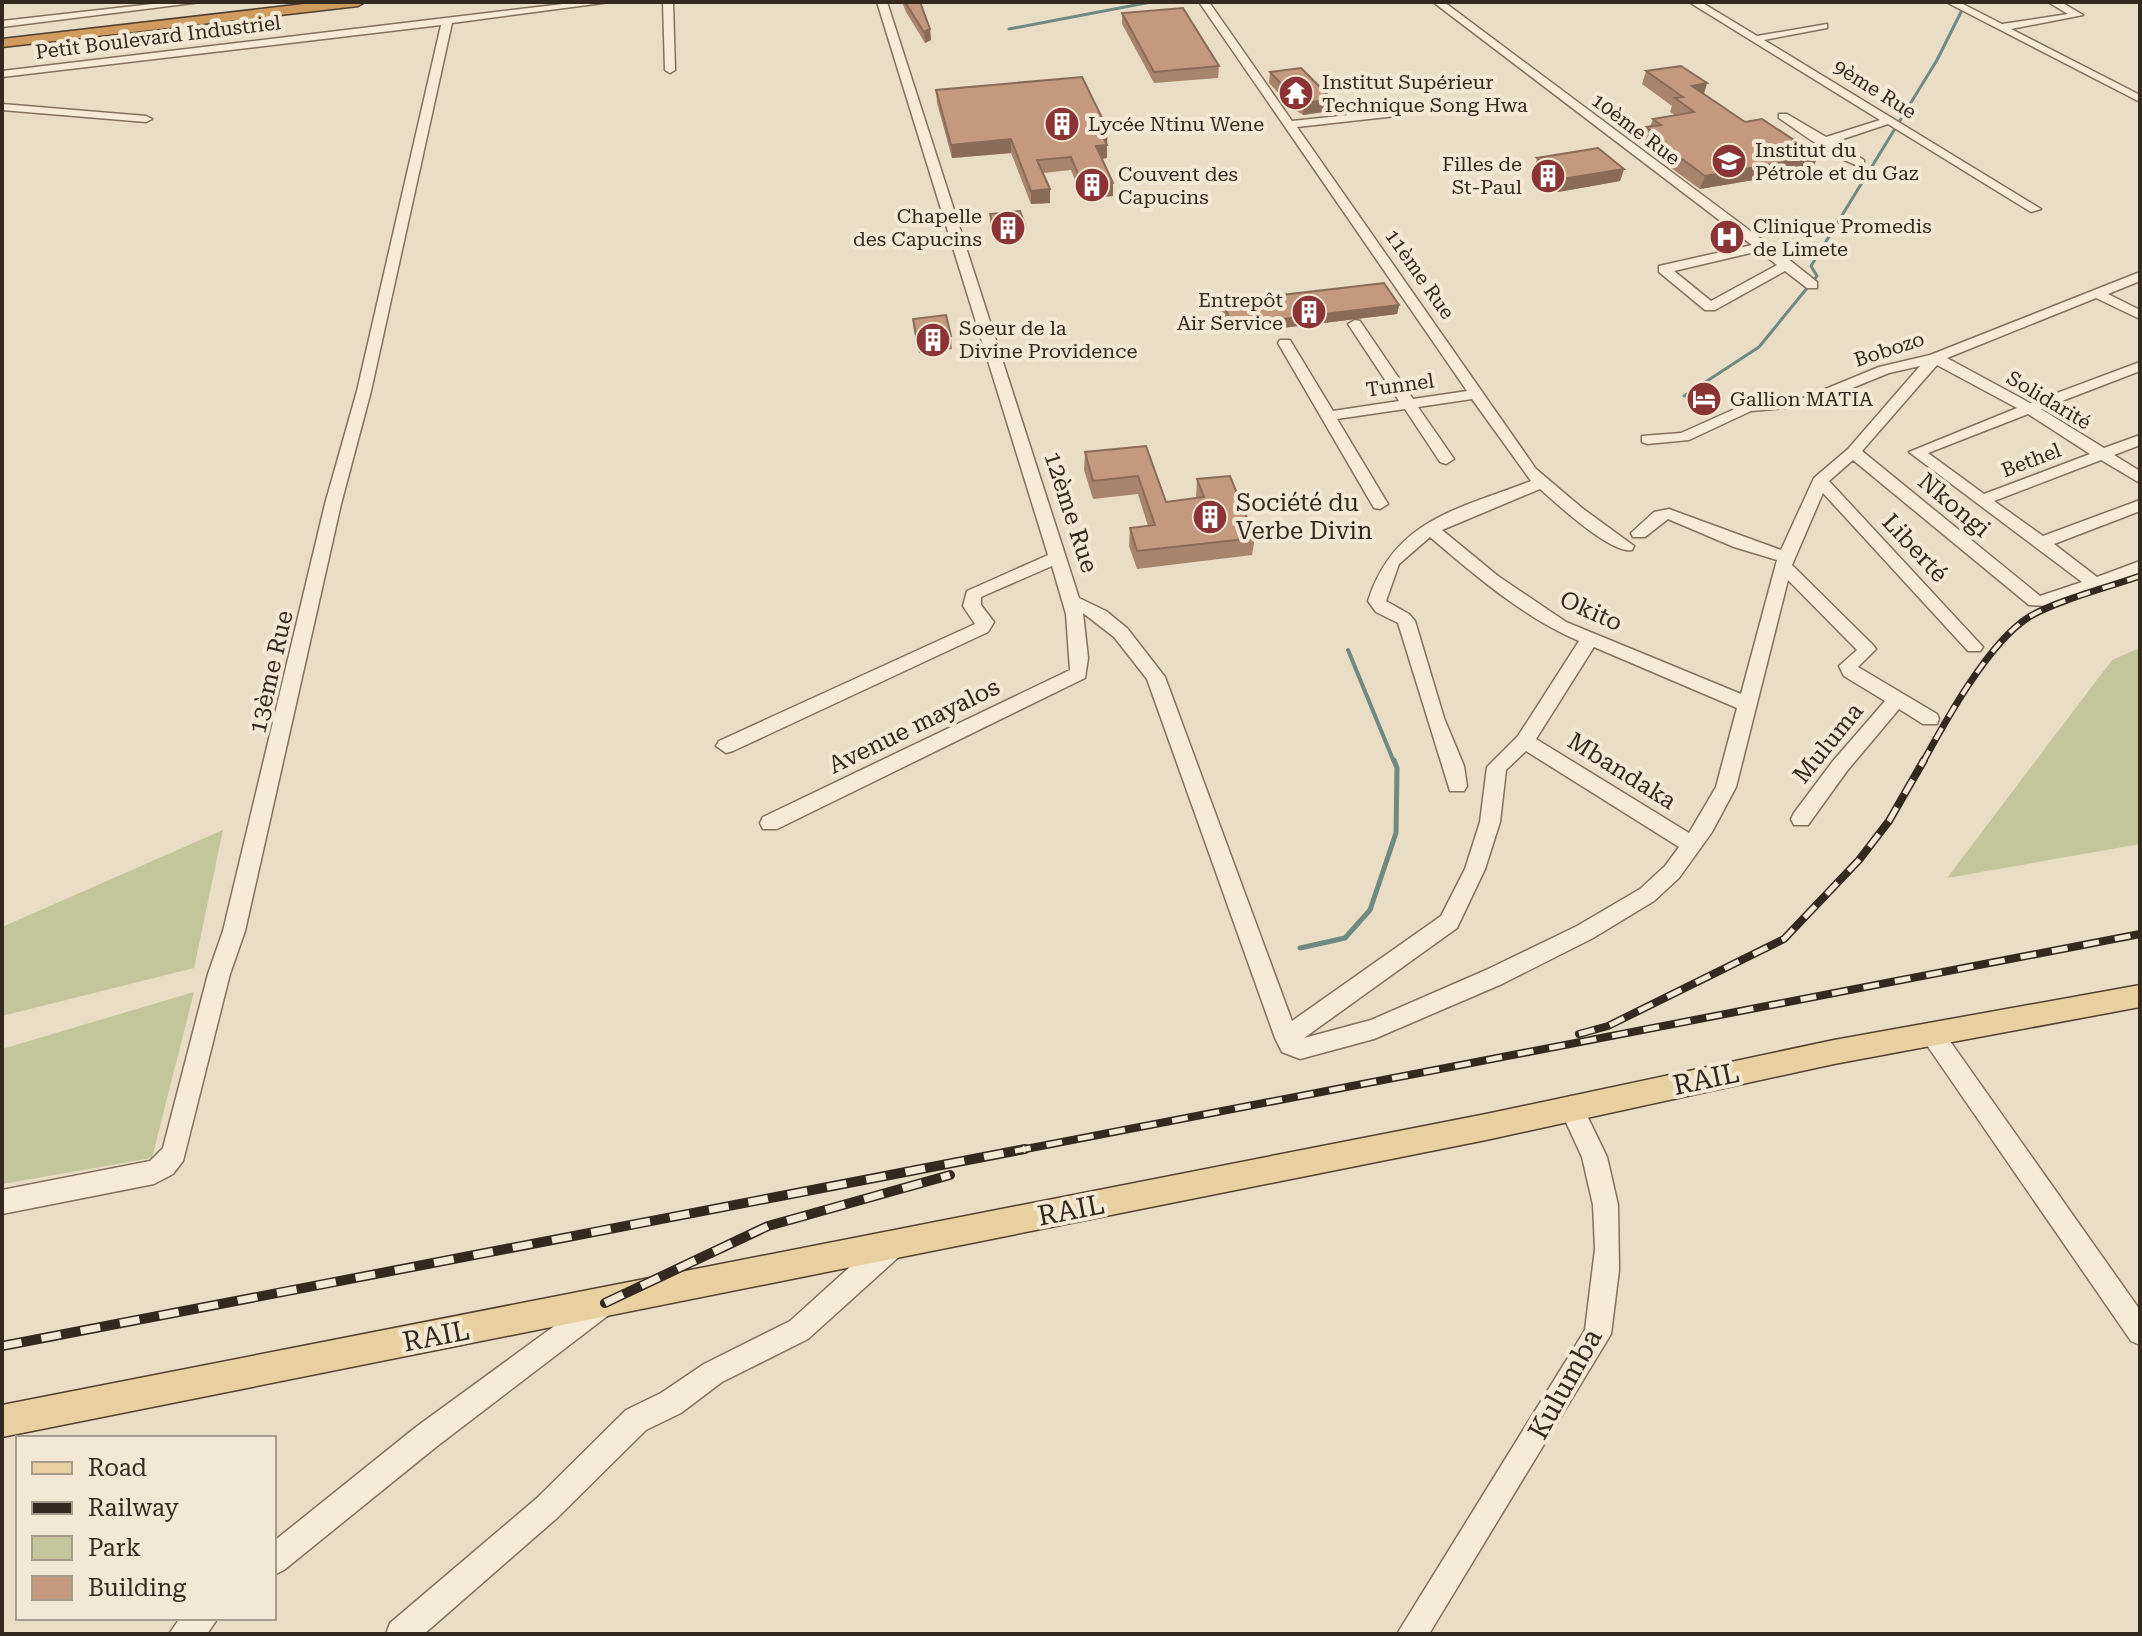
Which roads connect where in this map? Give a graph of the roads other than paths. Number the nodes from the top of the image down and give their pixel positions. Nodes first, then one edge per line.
1 (196, 2) edge
2 (295, 2) edge
3 (358, 2) edge
4 (605, 2) edge
5 (668, 2) edge
6 (882, 2) edge
7 (1204, 2) edge
8 (1438, 2) edge
9 (1694, 2) edge
10 (2053, 2) edge
11 (1955, 4) edge
12 (447, 21) junction
13 (2, 24) edge
14 (1823, 26) dead end
15 (2002, 27) junction
16 (2, 35) edge
17 (1755, 39) junction
18 (2, 43) edge
19 (670, 70) dead end
20 (2, 74) edge
21 (2140, 99) edge
22 (2, 107) edge
23 (1396, 113) dead end
24 (1783, 116) dead end
25 (146, 119) dead end
26 (1887, 121) junction
27 (1288, 125) junction
28 (1823, 142) junction
29 (1860, 163) dead end
30 (2035, 209) dead end
31 (1762, 247) junction
32 (1787, 265) junction
33 (2140, 276) edge
34 (1812, 285) dead end
35 (2096, 293) junction
36 (2140, 315) edge
37 (1355, 324) dead end
38 (1285, 343) dead end
39 (1935, 358) junction
40 (2140, 366) edge
41 (1477, 394) junction
42 (1410, 404) junction
43 (2028, 408) junction
44 (1328, 416) junction
45 (1647, 439) dead end
46 (2140, 440) edge
47 (1853, 452) junction
48 (2101, 455) junction
49 (1446, 459) dead end
50 (2140, 478) edge
51 (1820, 481) junction
52 (1542, 483) junction
53 (1982, 500) junction
54 (1380, 504) dead end
55 (2140, 505) edge
56 (1431, 530) junction
57 (1639, 533) dead end
58 (2041, 543) junction
59 (1626, 546) dead end
60 (1057, 558) junction
61 (1784, 561) junction
62 (2140, 567) edge
63 (2094, 583) junction
64 (1074, 602) junction
65 (1589, 640) junction
66 (1974, 647) dead end
67 (1896, 700) junction
68 (1749, 705) junction
69 (1930, 719) dead end
70 (1525, 741) junction
71 (726, 746) dead end
72 (1457, 786) dead end
73 (1801, 819) dead end
74 (770, 823) dead end
75 (1692, 845) junction
76 (2140, 996) edge
77 (1932, 1034) junction
78 (1288, 1042) junction
79 (1571, 1107) junction
80 (2, 1202) edge
81 (892, 1246) junction
82 (605, 1303) junction
83 (2140, 1332) edge
84 (2, 1421) edge
85 (276, 1558) edge
86 (201, 1620) edge
87 (184, 1634) edge
88 (401, 1634) edge
89 (1412, 1634) edge

1 - 13 street
2 - 16 highway
3 - 18 highway
4 - 12 street, Petit Boulevard Industriel
5 - 19 street
6 - 60 street, 12ème Rue
7 - 27 street, 11ème Rue
8 - 31 street, 10ème Rue
9 - 17 street, 9ème Rue
10 - 15 street
11 - 15 street
12 - 20 street, Petit Boulevard Industriel
12 - 80 street, 13ème Rue
14 - 17 street
15 - 21 street
17 - 26 street, 9ème Rue
22 - 25 street
23 - 27 street
24 - 28 street
26 - 28 street
26 - 30 street, 9ème Rue
27 - 41 street, 11ème Rue
28 - 29 street
31 - 32 street, 10ème Rue
31 - 32 street
32 - 34 street, 10ème Rue
33 - 35 street, Bobozo
35 - 36 street
35 - 39 street, Bobozo
37 - 42 street
38 - 44 street
39 - 43 street, Solidarité
39 - 45 street, Bobozo
39 - 47 street
40 - 43 street
41 - 42 street, Tunnel
41 - 52 street, 11ème Rue
42 - 44 street, Tunnel
42 - 49 street
43 - 48 street, Solidarité
43 - 53 street
44 - 54 street
46 - 48 street, Bethel
47 - 51 street
47 - 63 street, Nkongi
48 - 50 street, Solidarité
48 - 53 street, Bethel
51 - 61 street
51 - 66 street, Liberté
52 - 56 street
52 - 59 street, 11ème Rue
53 - 58 street
55 - 58 street
56 - 65 street, Okito
56 - 72 street
57 - 61 street
58 - 63 street
60 - 64 street, 12ème Rue
60 - 71 street
61 - 67 street
61 - 68 street
62 - 63 street
64 - 74 street, Avenue mayalos
64 - 78 street, 12ème Rue
65 - 68 street, Okito
65 - 70 street
67 - 69 street
67 - 73 street, Muluma
68 - 75 street
70 - 75 street, Mbandaka
70 - 78 street
75 - 78 street
76 - 77 main road, RAIL
77 - 79 main road, RAIL
77 - 83 street
79 - 81 main road, RAIL
79 - 89 street, Kulumba
81 - 82 main road, RAIL
81 - 88 street
82 - 84 main road, RAIL
82 - 85 street
86 - 87 street

